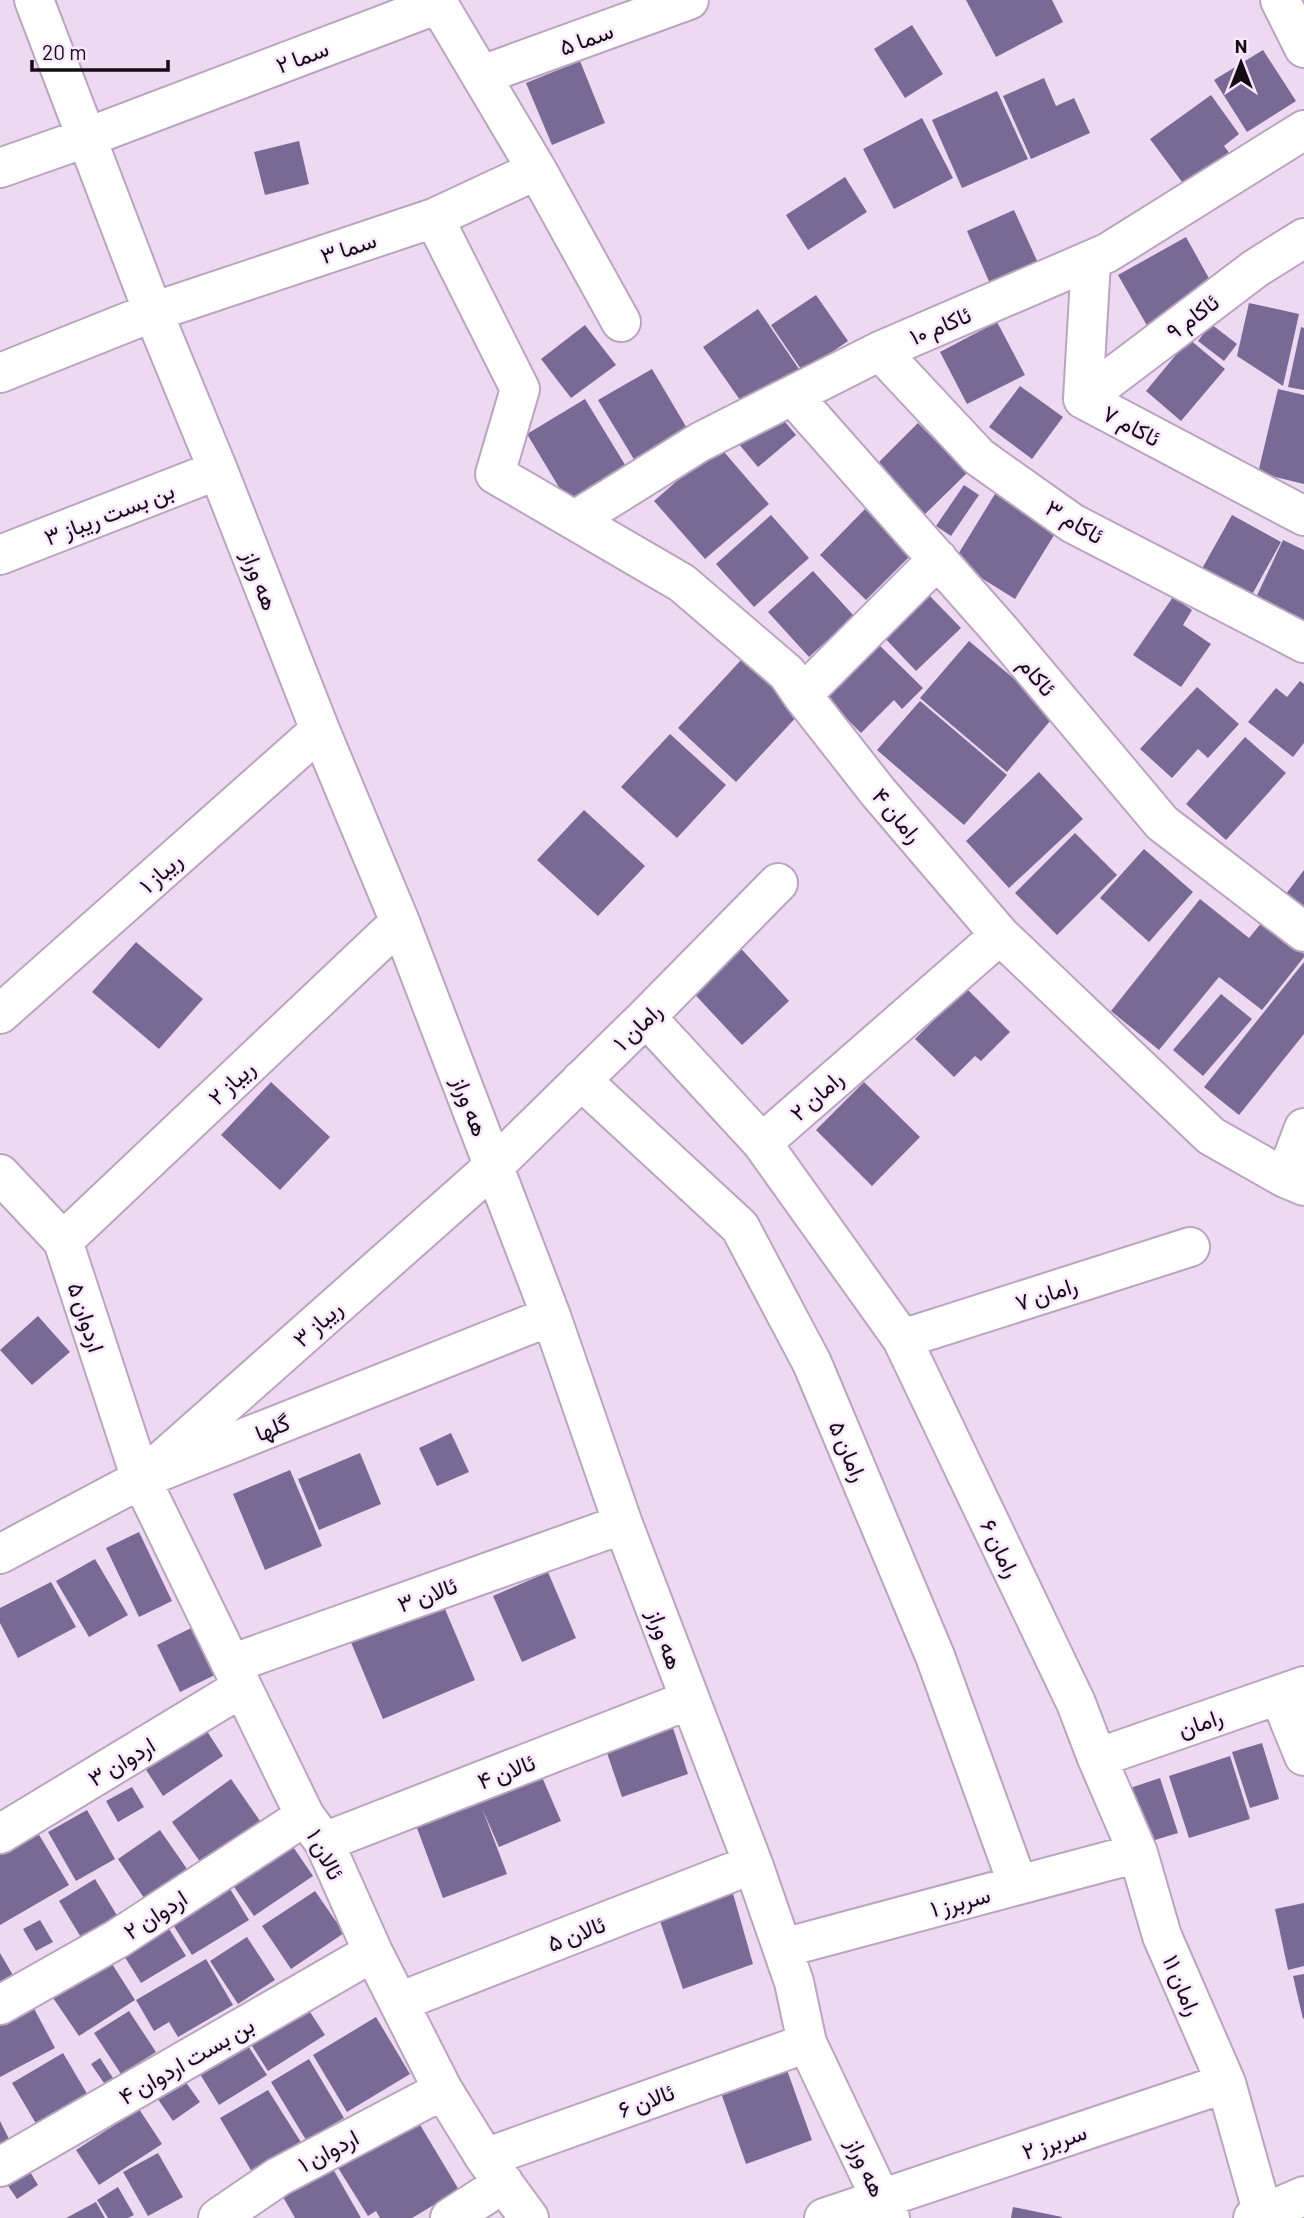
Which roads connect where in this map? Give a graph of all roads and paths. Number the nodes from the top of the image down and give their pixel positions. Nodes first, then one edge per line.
1 (34, 0) edge
2 (689, 0) edge
3 (1280, 0) edge
4 (437, 2) edge
5 (1304, 48) edge
6 (482, 75) junction
7 (1304, 130) edge
8 (88, 137) junction
9 (0, 168) edge
10 (537, 170) junction
11 (434, 218) junction
12 (1304, 238) edge
13 (1091, 261) junction
14 (153, 312) junction
15 (621, 322) dead end
16 (880, 351) junction
17 (0, 373) edge
18 (793, 396) junction
19 (1083, 399) junction
20 (218, 470) junction
21 (1304, 516) edge
22 (575, 520) junction
23 (0, 555) edge
24 (938, 559) junction
25 (1304, 643) edge
26 (802, 695) junction
27 (320, 730) junction
28 (778, 883) dead end
29 (400, 922) junction
30 (1304, 932) edge
31 (1000, 936) junction
32 (0, 1014) edge
33 (646, 1017) junction
34 (581, 1080) junction
35 (1304, 1128) edge
36 (762, 1143) junction
37 (494, 1166) junction
38 (0, 1174) edge
39 (1294, 1182) edge
40 (62, 1241) junction
41 (1190, 1247) dead end
42 (551, 1316) junction
43 (902, 1339) junction
44 (141, 1479) junction
45 (623, 1524) junction
46 (0, 1554) edge
47 (236, 1676) junction
48 (1291, 1691) edge
49 (689, 1700) junction
50 (1304, 1756) edge
51 (1097, 1758) junction
52 (314, 1829) junction
53 (0, 1834) edge
54 (1138, 1853) junction
55 (754, 1864) junction
56 (1018, 1885) junction
57 (783, 1948) junction
58 (373, 1952) junction
59 (399, 2002) junction
60 (0, 2005) edge
61 (807, 2042) junction
62 (1226, 2083) junction
63 (443, 2090) junction
64 (0, 2167) edge
65 (494, 2170) junction
66 (1304, 2196) edge
67 (886, 2209) edge
68 (1258, 2216) edge
69 (218, 2218) edge
70 (450, 2218) edge
71 (529, 2218) edge
72 (824, 2218) edge

1 - 8 street, هه وراز
2 - 6 street, سما ۵
3 - 5 street
4 - 6 street
4 - 8 street, سما ۲
6 - 10 street
7 - 13 street, ئاکام ۱۰
8 - 9 street, سما ۲
8 - 14 street, هه وراز
10 - 11 street, سما ۳
10 - 15 street
11 - 14 street, سما ۳
11 - 22 street, رامان ۴
12 - 19 street, ئاکام ۹
13 - 16 street, ئاکام ۱۰
13 - 19 street, ئاکام ۷
14 - 17 street, سما ۳
14 - 20 street, هه وراز
16 - 18 street, ئاکام ۱۰
16 - 25 street, ئاکام ۳
18 - 22 street, ئاکام ۱۰
18 - 24 street, ئاکام
19 - 21 street, ئاکام ۷
20 - 23 street, بن بست ریباز ۳
20 - 27 street, هه وراز
22 - 26 street, رامان ۴
24 - 26 street
24 - 30 street, ئاکام
26 - 31 street, رامان ۴
27 - 29 street, هه وراز
27 - 32 street, ریباز ۱
28 - 33 street, رامان ۱
29 - 37 street, هه وراز
29 - 40 street, ریباز ۲
31 - 36 street, رامان ۲
31 - 39 street, رامان ۴
33 - 34 street, رامان ۱
33 - 36 street
34 - 37 street, رامان ۱
34 - 56 street, رامان ۵
35 - 39 street
36 - 43 street, رامان ۶
37 - 42 street, هه وراز
37 - 44 street, ریباز ۳
38 - 40 street, اردوان ۵
40 - 44 street, اردوان ۵
41 - 43 street, رامان ۷
42 - 44 street, گلها
42 - 45 street, هه وراز
43 - 51 street, رامان ۶
44 - 46 street, گلها
44 - 47 street, ئالان ۱
45 - 47 street, ئالان ۳
45 - 49 street, هه وراز
47 - 52 street, ئالان ۱
47 - 53 street, اردوان ۳
48 - 50 street
48 - 51 street, رامان
49 - 52 street, ئالان ۴
49 - 55 street, هه وراز
51 - 54 street, رامان ۱۱
52 - 58 street, ئالان ۱
52 - 60 street, اردوان ۲
54 - 56 street, سربرز ۱
54 - 62 street, رامان ۱۱
55 - 57 street, هه وراز
55 - 59 street, ئالان ۵
56 - 57 street, سربرز ۱
57 - 61 street, هه وراز
58 - 59 street, ئالان ۱
58 - 64 street, بن بست اردوان ۴
59 - 63 street, ئالان ۱
61 - 65 street, ئالان ۶
61 - 67 street, هه وراز
62 - 67 street, سربرز ۲
62 - 68 street, رامان ۱۱
63 - 65 street, ئالان ۱
63 - 69 street, اردوان ۱
65 - 70 street, ئالان ۶
65 - 71 street, ئالان ۱
66 - 68 street
67 - 72 street, سربرز ۲

